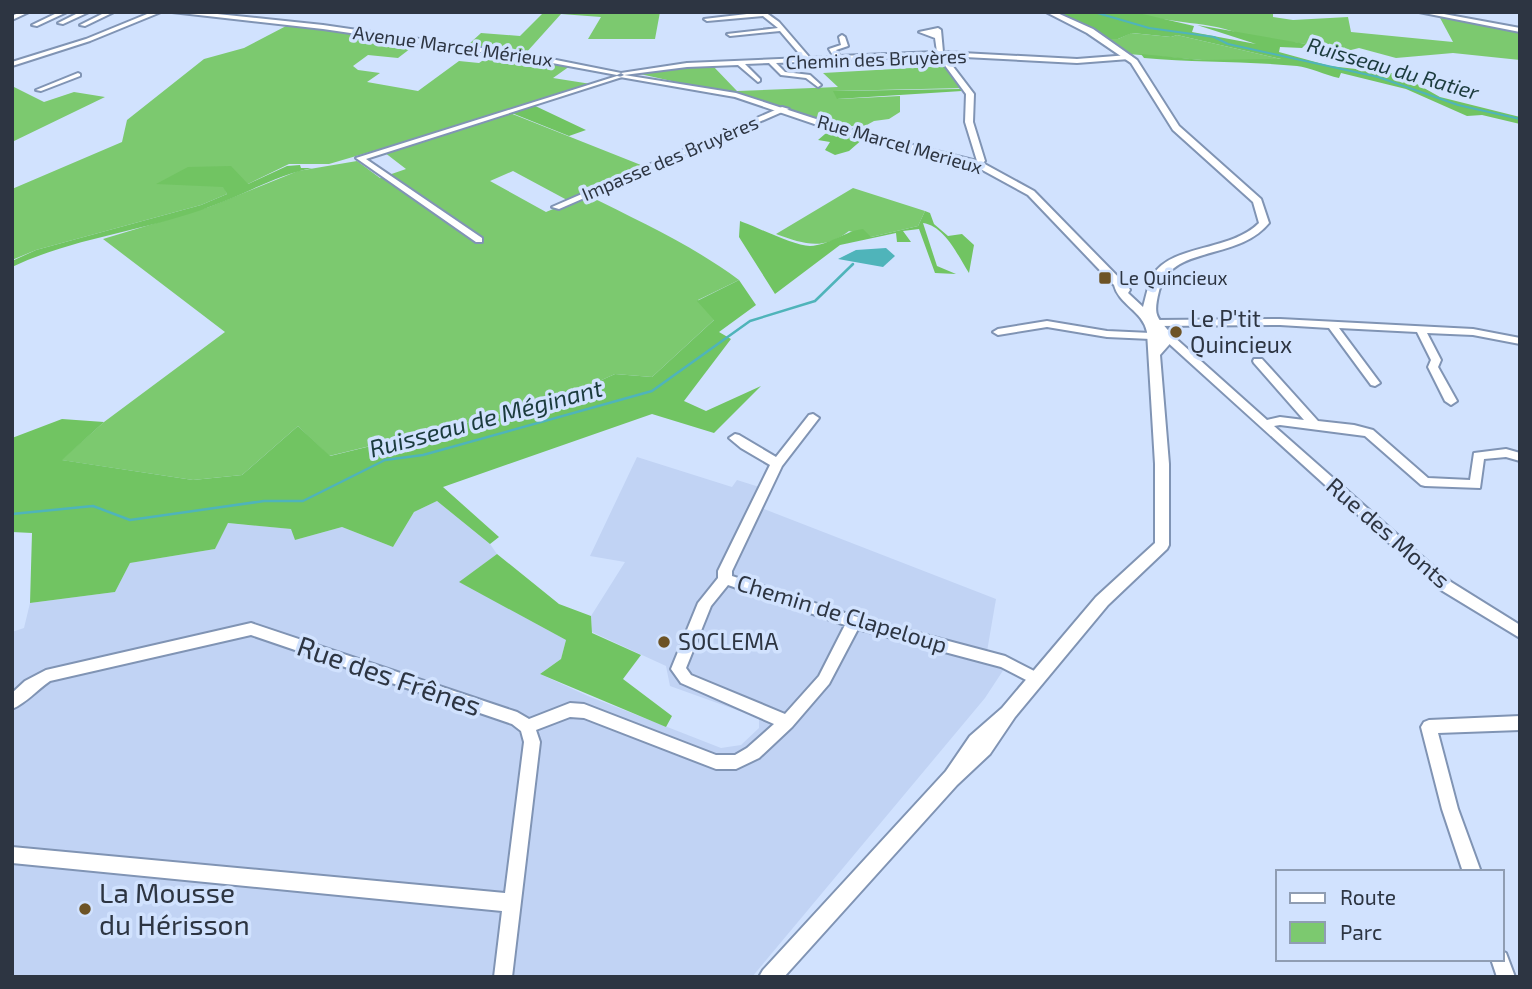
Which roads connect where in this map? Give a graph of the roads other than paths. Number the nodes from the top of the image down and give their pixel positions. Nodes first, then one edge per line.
1 (26, 12) edge
2 (64, 12) edge
3 (86, 12) edge
4 (111, 12) edge
5 (158, 12) edge
6 (175, 12) edge
7 (1049, 12) edge
8 (1422, 12) edge
9 (762, 13) edge
10 (12, 18) edge
11 (707, 19) dead end
12 (61, 23) dead end
13 (35, 24) dead end
14 (83, 26) dead end
15 (782, 29) junction
16 (1520, 30) edge
17 (730, 34) dead end
18 (937, 36) dead end
19 (842, 37) dead end
20 (940, 54) junction
21 (1129, 57) junction
22 (839, 59) junction
23 (809, 61) junction
24 (772, 63) junction
25 (12, 64) edge
26 (741, 64) junction
27 (78, 75) dead end
28 (621, 75) junction
29 (758, 80) dead end
30 (818, 85) dead end
31 (39, 90) dead end
32 (785, 109) junction
33 (978, 164) junction
34 (556, 207) dead end
35 (479, 240) dead end
36 (1140, 300) junction
37 (1332, 325) junction
38 (1420, 329) junction
39 (998, 332) dead end
40 (1159, 338) junction
41 (1520, 341) edge
42 (1258, 361) dead end
43 (1375, 383) dead end
44 (1451, 401) dead end
45 (813, 418) dead end
46 (1265, 424) junction
47 (1314, 424) junction
48 (735, 438) dead end
49 (1520, 457) edge
50 (776, 464) junction
51 (725, 579) junction
52 (854, 622) junction
53 (1520, 632) edge
54 (1037, 679) junction
55 (12, 703) edge
56 (787, 722) junction
57 (1520, 723) edge
58 (527, 727) junction
59 (12, 855) edge
60 (1471, 870) edge
61 (512, 903) junction
62 (503, 977) edge
63 (769, 977) edge

1 - 10 street
2 - 13 street
3 - 12 street
4 - 14 street
5 - 25 street
6 - 28 main road, Avenue Marcel Mérieux
7 - 21 main road
8 - 16 street
9 - 11 street
9 - 15 street
15 - 17 street
15 - 23 street
18 - 20 street
19 - 22 street
20 - 21 street, Chemin des Bruyères
20 - 22 street, Chemin des Bruyères
20 - 33 street
21 - 36 main road
22 - 23 street, Chemin des Bruyères
23 - 24 street, Chemin des Bruyères
24 - 26 street, Chemin des Bruyères
24 - 30 street
26 - 28 street, Chemin des Bruyères
26 - 29 street
27 - 31 street
28 - 32 main road, Rue Marcel Merieux
28 - 35 street, Chemin des Bruyères
32 - 33 main road, Rue Marcel Merieux
32 - 34 street, Impasse des Bruyères
33 - 36 main road, Rue Marcel Merieux
36 - 40 main road, Rue Marcel Merieux
37 - 38 street
37 - 40 street
37 - 43 street
38 - 41 street
38 - 44 street
39 - 40 street
40 - 46 street, Rue des Monts
40 - 54 main road, Rue Marcel Merieux
42 - 47 street
45 - 50 street, Chemin de Clapeloup
46 - 47 street
46 - 53 street, Rue des Monts
47 - 49 street
48 - 50 street
50 - 51 street, Chemin de Clapeloup
51 - 52 street, Chemin de Clapeloup
51 - 56 street
52 - 54 street, Chemin de Clapeloup
52 - 56 street
54 - 63 main road, Rue Marcel Merieux
55 - 58 street, Rue des Frênes
56 - 58 street
57 - 60 street
58 - 61 street
59 - 61 street
61 - 62 street

